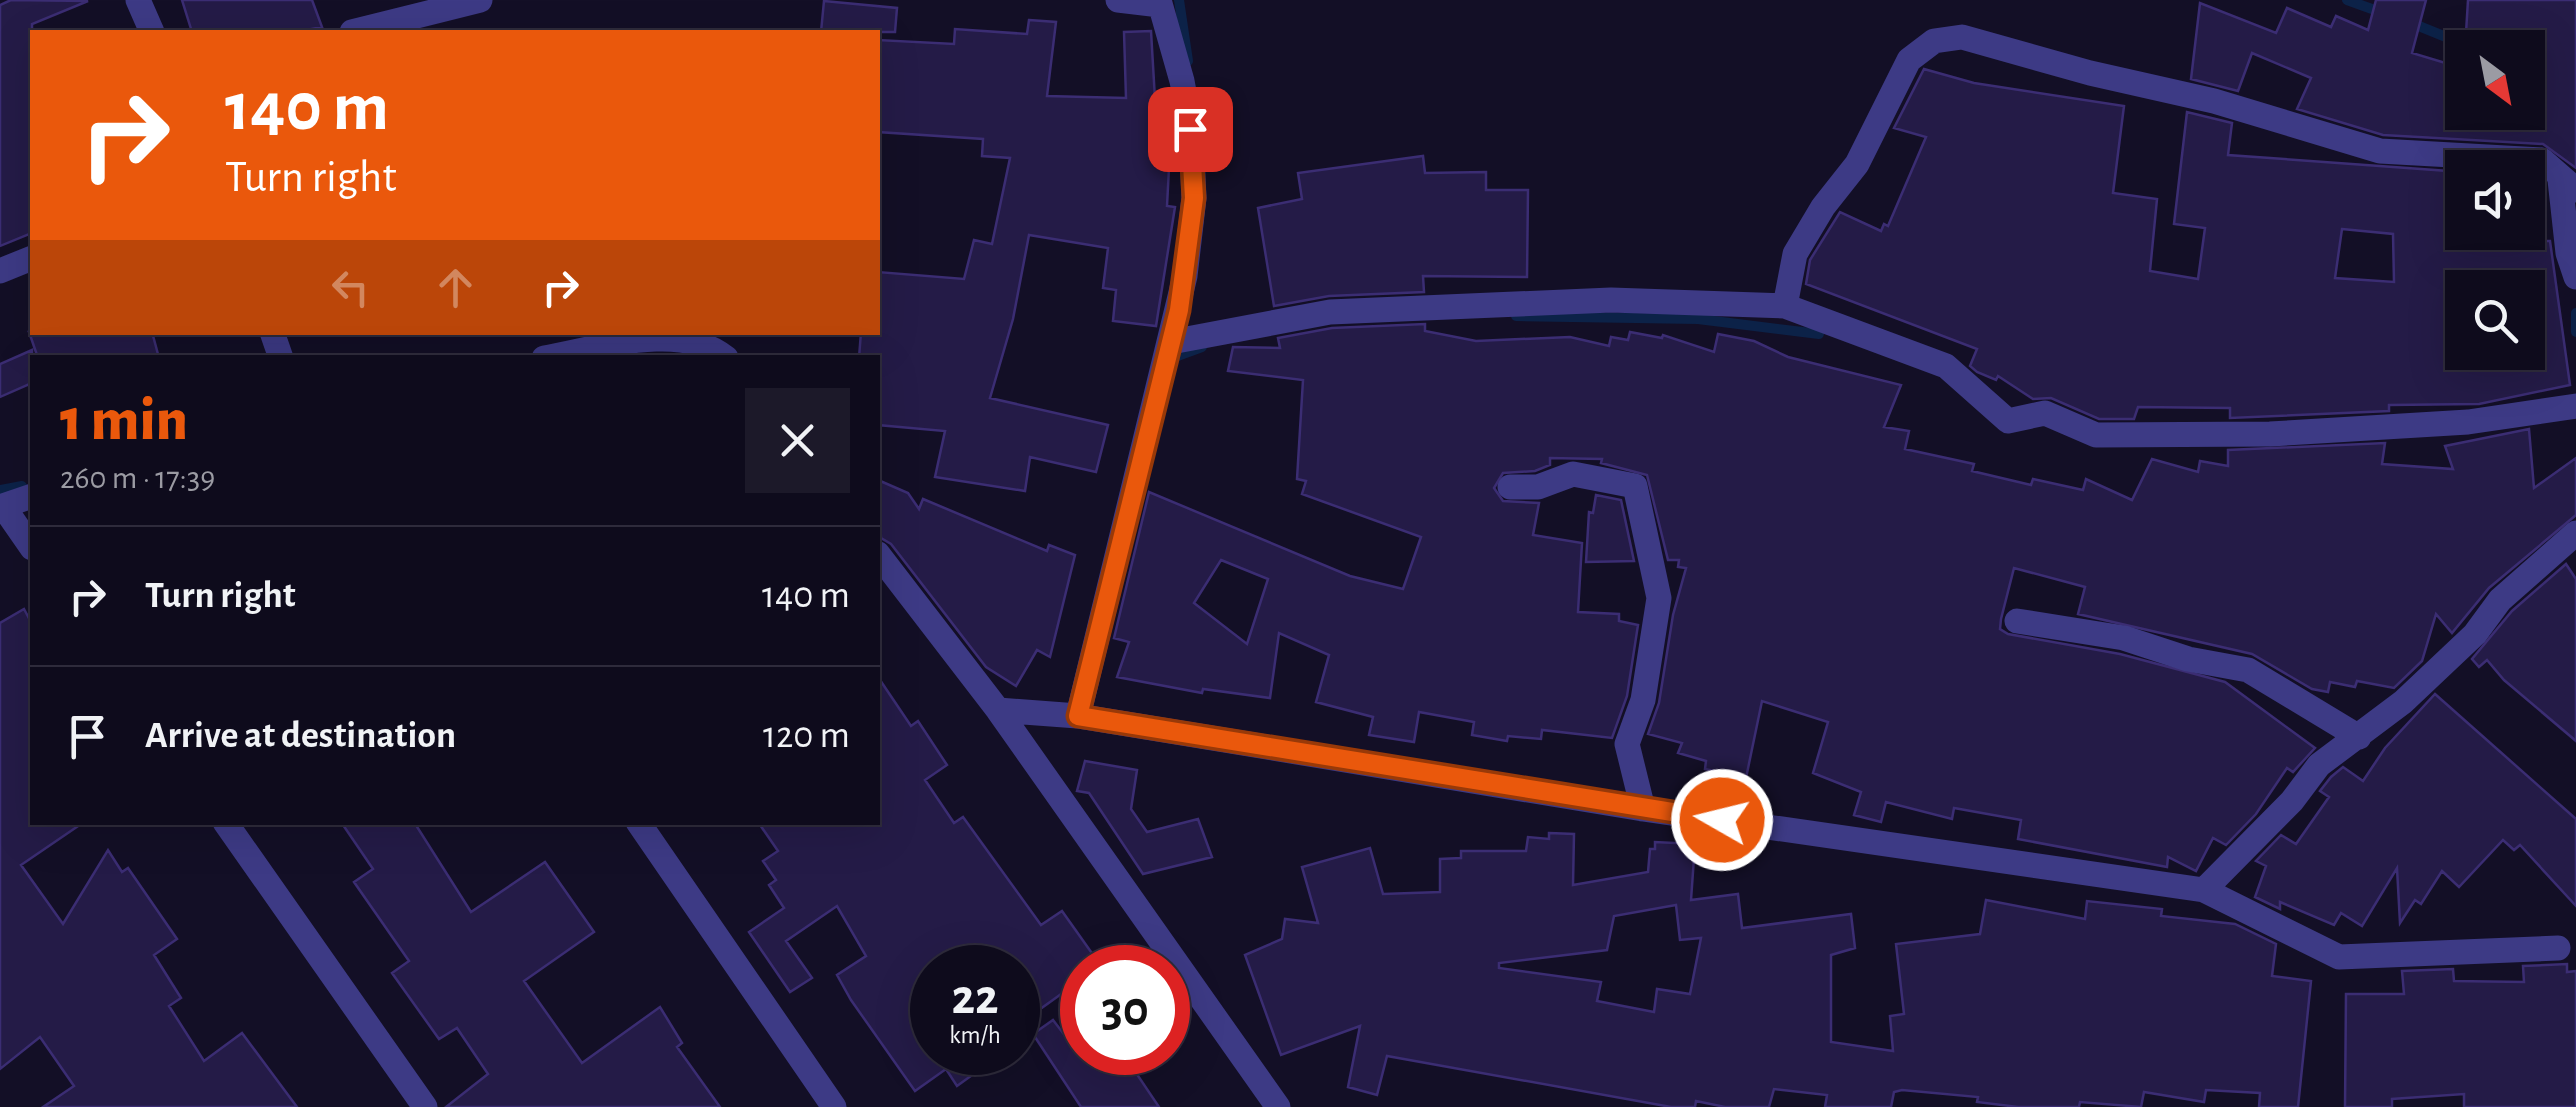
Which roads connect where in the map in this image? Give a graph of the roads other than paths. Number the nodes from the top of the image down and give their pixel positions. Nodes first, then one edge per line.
1 (138, 0) edge
2 (480, 0) edge
3 (1118, 0) edge
4 (1159, 3) edge
5 (151, 30) edge
6 (360, 30) edge
7 (2568, 185) edge
8 (30, 259) edge
9 (0, 271) edge
10 (2576, 277) edge
11 (1785, 306) junction
12 (1172, 342) junction
13 (562, 355) edge
14 (720, 355) edge
15 (2576, 406) edge
16 (1510, 487) dead end
17 (30, 497) edge
18 (2, 507) edge
19 (2576, 532) edge
20 (30, 545) edge
21 (880, 557) edge
22 (2017, 621) dead end
23 (998, 710) junction
24 (1078, 716) junction
25 (2359, 737) junction
26 (1642, 809) junction
27 (227, 825) edge
28 (640, 825) edge
29 (2204, 890) junction
30 (2558, 948) dead end
31 (424, 1107) edge
32 (834, 1107) edge
33 (1278, 1107) edge

1 - 5 street
2 - 6 street
3 - 4 street
4 - 12 street
7 - 10 street
7 - 11 street
8 - 9 street
11 - 12 street
11 - 15 street
12 - 24 street
13 - 14 street
16 - 26 street
17 - 18 street
18 - 20 street
19 - 25 street
21 - 23 street
22 - 25 street
23 - 24 street
23 - 33 street
24 - 26 street
25 - 29 street
26 - 29 street
27 - 31 street
28 - 32 street
29 - 30 street

